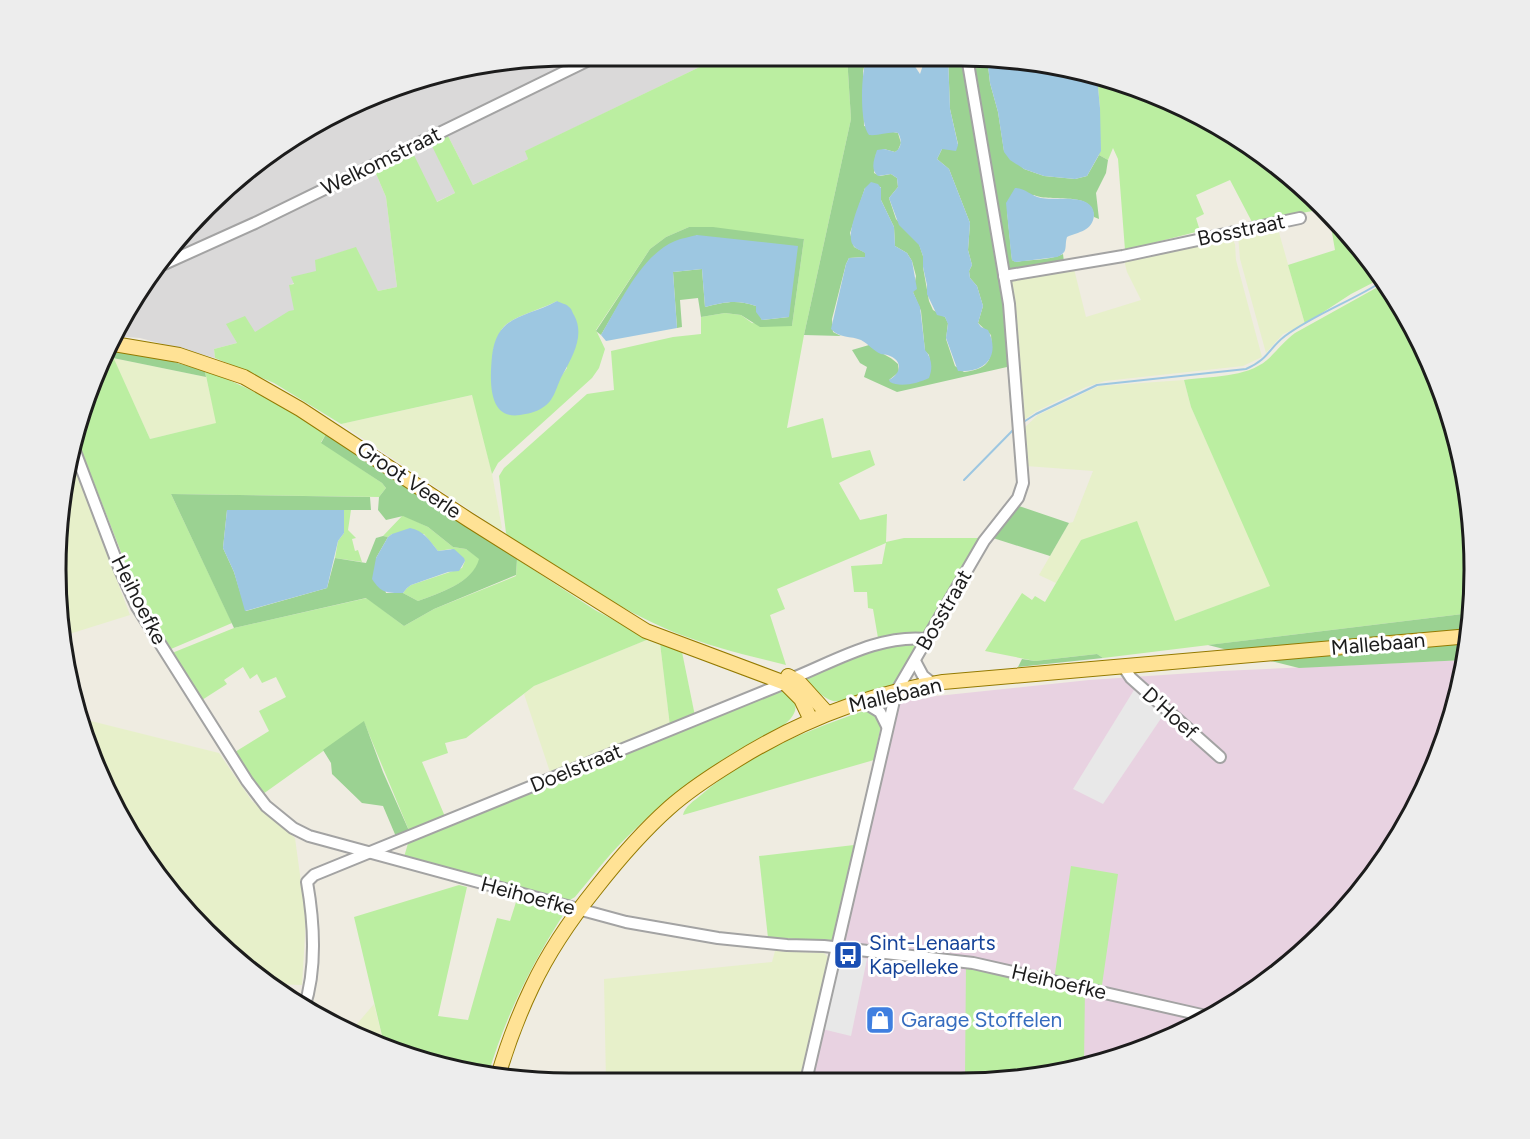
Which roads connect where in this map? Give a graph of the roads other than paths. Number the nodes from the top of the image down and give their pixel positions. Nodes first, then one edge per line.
1 (577, 66) edge
2 (969, 66) edge
3 (1300, 218) dead end
4 (172, 260) edge
5 (1004, 276) junction
6 (119, 346) edge
7 (78, 460) edge
8 (1460, 637) edge
9 (927, 639) junction
10 (915, 661) junction
11 (1123, 666) junction
12 (789, 681) junction
13 (933, 684) junction
14 (896, 692) junction
15 (862, 701) junction
16 (826, 712) junction
17 (810, 720) junction
18 (887, 726) junction
19 (1220, 757) dead end
20 (366, 853) junction
21 (578, 910) junction
22 (835, 948) junction
23 (307, 999) edge
24 (1197, 1014) edge
25 (501, 1068) edge
26 (808, 1073) edge

1 - 4 street, Welkomstraat
2 - 5 street, Bosstraat
3 - 5 street, Bosstraat
5 - 9 street, Bosstraat
6 - 12 main road, Groot Veerle
7 - 20 street, Heihoefke
8 - 11 main road, Mallebaan
9 - 10 street, Bosstraat
9 - 12 street, Doelstraat
10 - 13 street
10 - 14 street, Bosstraat
11 - 13 main road, Mallebaan
11 - 19 street, D'Hoef
12 - 16 main road, Groot Veerle
12 - 17 main road
12 - 20 street, Doelstraat
13 - 14 main road, Mallebaan
14 - 15 main road, Mallebaan
14 - 18 street, Bosstraat
15 - 16 main road, Mallebaan
15 - 18 street
16 - 17 main road, Mallebaan
17 - 21 main road, Mallebaan
18 - 22 street, Bosstraat
20 - 21 street, Heihoefke
20 - 23 street, Doelstraat
21 - 22 street, Heihoefke
21 - 25 main road, Mallebaan
22 - 24 street, Heihoefke
22 - 26 street, Bosstraat

